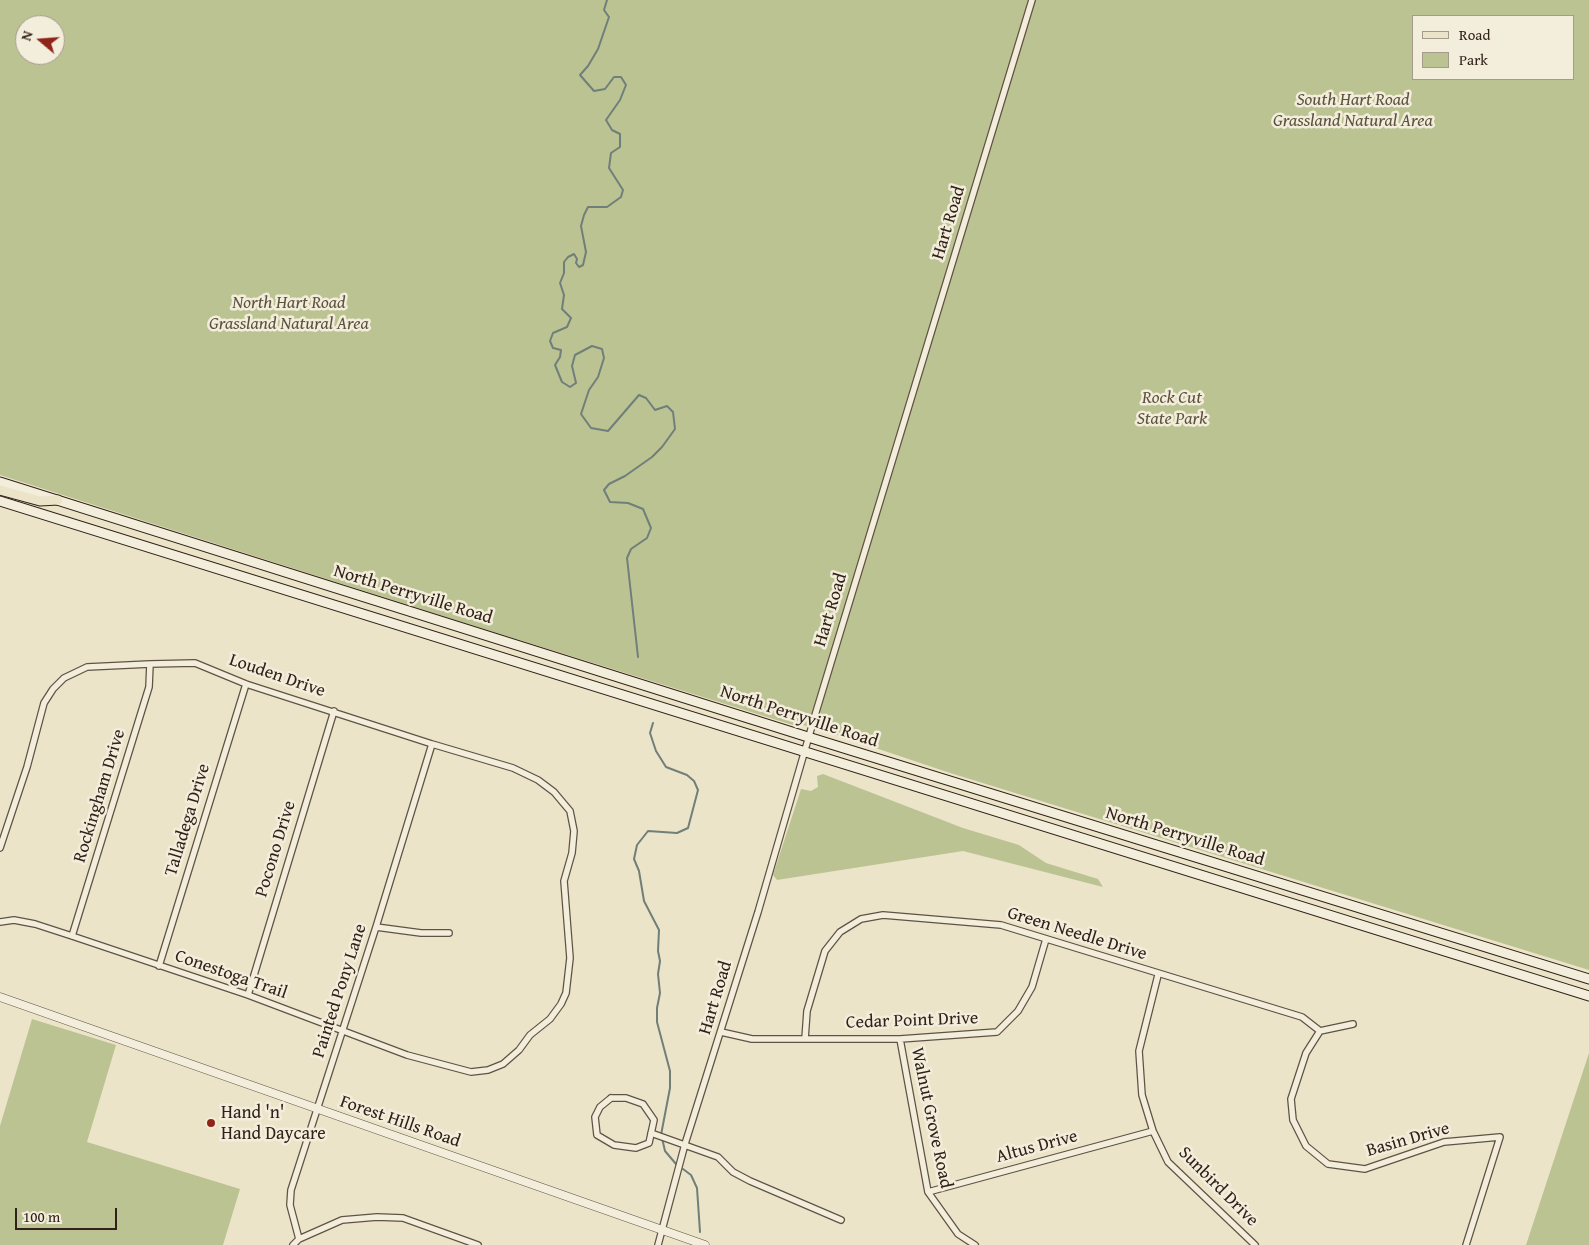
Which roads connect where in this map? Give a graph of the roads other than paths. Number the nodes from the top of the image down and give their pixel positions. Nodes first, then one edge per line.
1 (1032, 0) edge
2 (0, 482) edge
3 (0, 490) edge
4 (58, 500) junction
5 (0, 501) edge
6 (150, 664) junction
7 (246, 684) junction
8 (334, 711) junction
9 (808, 737) junction
10 (432, 744) junction
11 (804, 752) junction
12 (0, 848) edge
13 (0, 922) edge
14 (376, 927) junction
15 (449, 933) dead end
16 (72, 936) junction
17 (1046, 939) junction
18 (159, 966) junction
19 (1158, 975) junction
20 (1589, 979) edge
21 (248, 995) junction
22 (1589, 996) edge
23 (0, 997) edge
24 (1353, 1024) dead end
25 (1320, 1031) junction
26 (342, 1032) junction
27 (721, 1032) junction
28 (805, 1039) junction
29 (900, 1039) junction
30 (449, 1068) joint
31 (318, 1109) junction
32 (1153, 1131) junction
33 (651, 1133) junction
34 (685, 1144) junction
35 (928, 1192) junction
36 (841, 1220) dead end
37 (661, 1230) junction
38 (300, 1239) junction
39 (293, 1245) edge
40 (478, 1245) edge
41 (658, 1245) edge
42 (705, 1245) edge
43 (975, 1245) edge
44 (1254, 1245) edge
45 (1466, 1245) edge

1 - 9 street, Hart Road
2 - 4 main road, North Perryville Road
3 - 4 main road
4 - 9 main road, North Perryville Road
5 - 11 main road, North Perryville Road
6 - 7 street, Louden Drive
6 - 12 street, Louden Drive
6 - 16 street, Rockingham Drive
7 - 8 street, Louden Drive
7 - 18 street, Talladega Drive
8 - 10 street, Louden Drive
8 - 21 street, Pocono Drive
9 - 11 street, Hart Road
9 - 20 main road, North Perryville Road
10 - 14 street, Painted Pony Lane
10 - 30 street, Louden Drive
11 - 22 main road, North Perryville Road
11 - 27 street, Hart Road
13 - 16 street, Conestoga Trail
14 - 15 street
14 - 26 street, Painted Pony Lane
16 - 18 street, Conestoga Trail
17 - 19 street, Green Needle Drive
17 - 28 street, Green Needle Drive
17 - 29 street, Cedar Point Drive
18 - 21 street, Conestoga Trail
19 - 25 street, Green Needle Drive
19 - 32 street, Sunbird Drive
21 - 26 street, Conestoga Trail
23 - 31 street, Forest Hills Road
24 - 25 street
25 - 45 street, Basin Drive
26 - 30 street, Conestoga Trail
26 - 31 street, Painted Pony Lane
27 - 28 street, Cedar Point Drive
27 - 34 street, Hart Road
28 - 29 street, Cedar Point Drive
29 - 35 street, Walnut Grove Road
31 - 37 street, Forest Hills Road
31 - 38 street, Painted Pony Lane
32 - 35 street, Altus Drive
32 - 44 street, Sunbird Drive
33 - 33 street
33 - 34 street
34 - 36 street
34 - 37 street, Hart Road
35 - 43 street, Walnut Grove Road
37 - 41 street, Hart Road
37 - 42 street, Forest Hills Road
38 - 39 street
38 - 40 street

